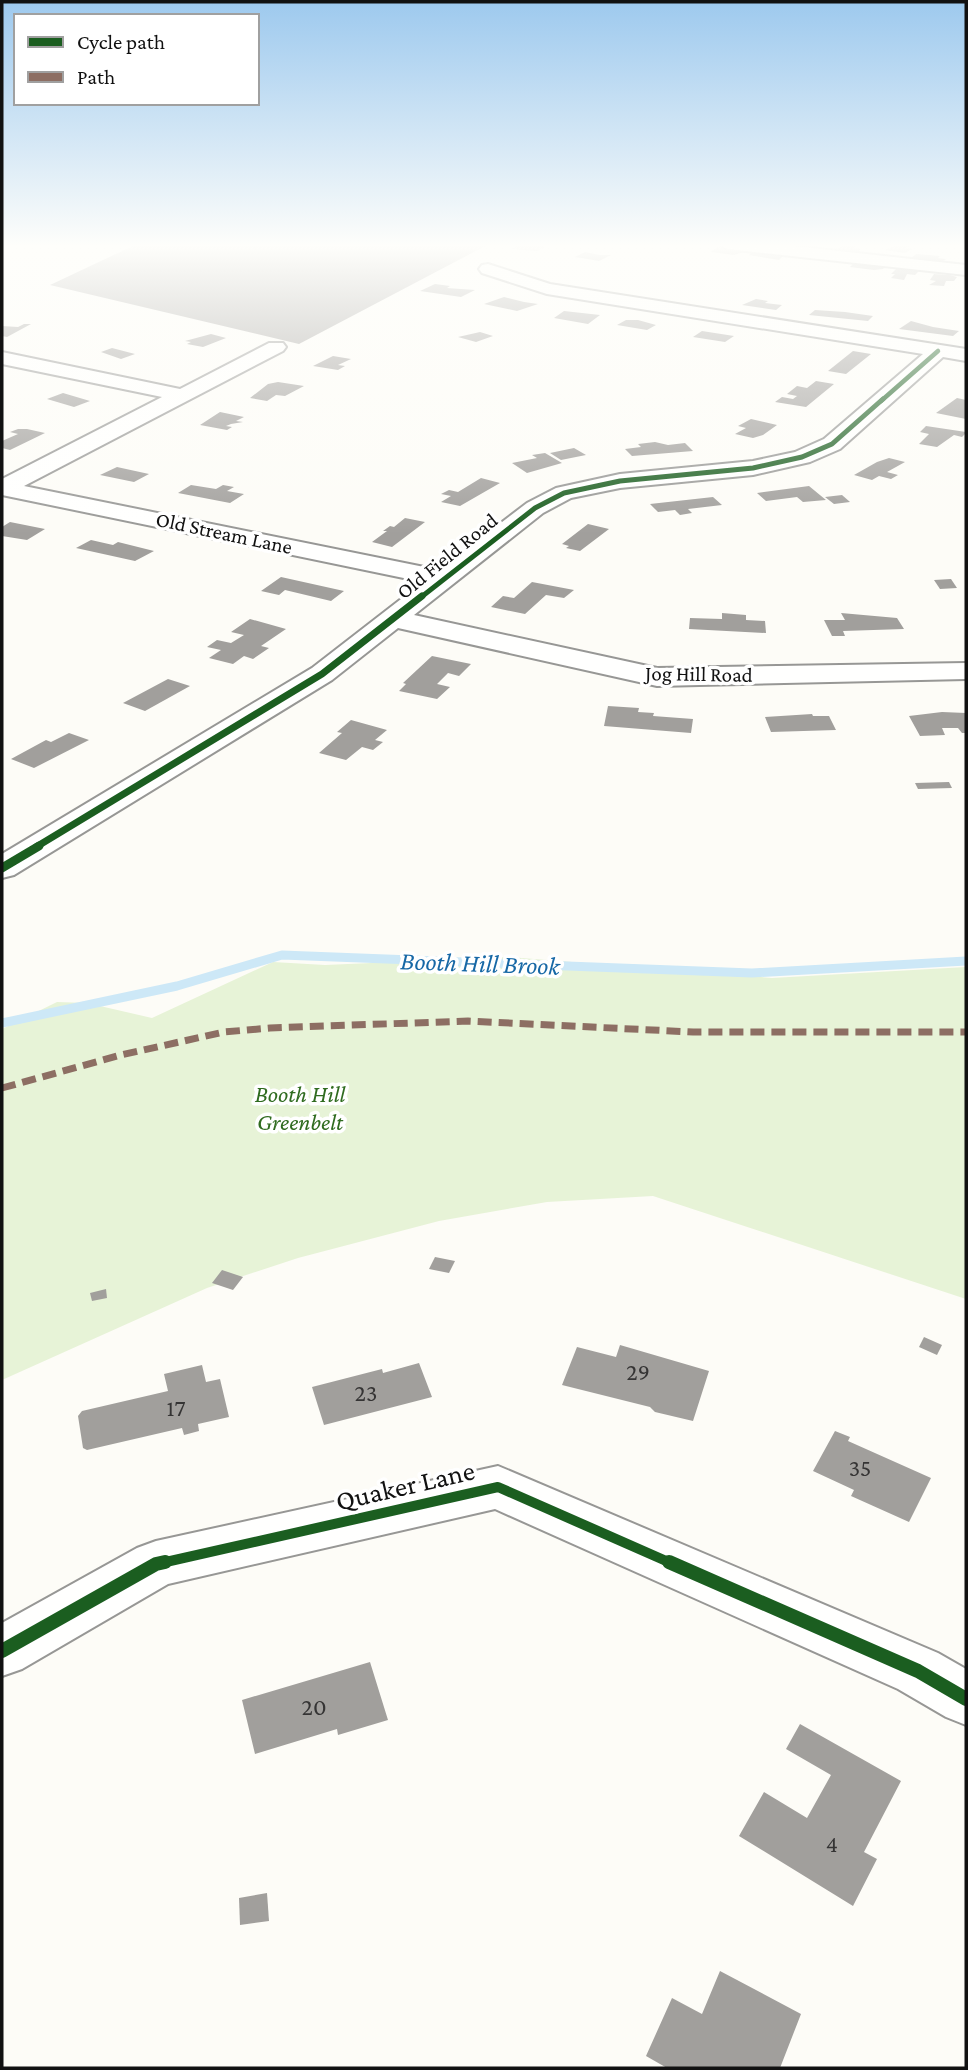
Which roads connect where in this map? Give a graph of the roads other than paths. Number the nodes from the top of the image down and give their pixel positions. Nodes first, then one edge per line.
1 (872, 341) edge
2 (276, 347) dead end
3 (938, 351) junction
4 (966, 355) edge
5 (2, 358) edge
6 (181, 396) junction
7 (2, 488) edge
8 (445, 579) junction
9 (396, 619) junction
10 (966, 671) edge
11 (2, 868) edge
12 (2, 1651) edge
13 (966, 1699) edge

1 - 3 street
2 - 6 street
3 - 4 street
3 - 8 street, Old Field Road
5 - 6 street
6 - 7 street
7 - 8 street, Old Stream Lane
8 - 9 street, Old Field Road
9 - 10 street, Jog Hill Road
9 - 11 street, Old Field Road
12 - 13 street, Quaker Lane

